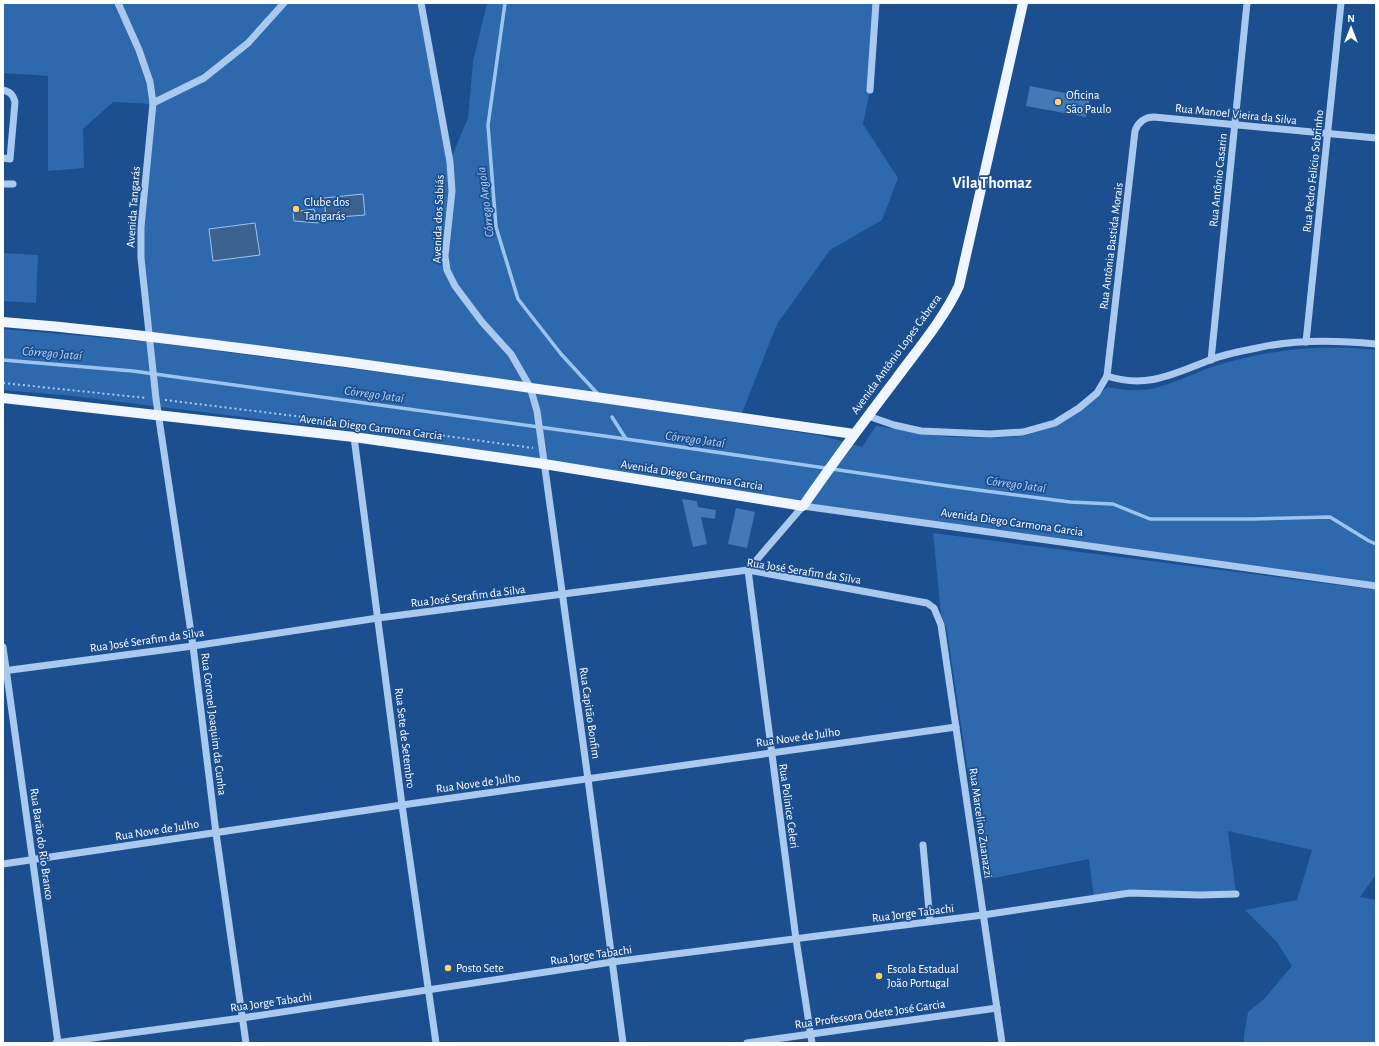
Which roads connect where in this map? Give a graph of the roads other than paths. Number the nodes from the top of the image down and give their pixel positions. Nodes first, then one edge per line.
1 (118, 3) edge
2 (284, 3) edge
3 (421, 3) edge
4 (876, 3) edge
5 (1023, 3) edge
6 (1247, 3) edge
7 (1341, 3) edge
8 (3, 90) edge
9 (870, 90) dead end
10 (153, 103) junction
11 (1142, 120) joint
12 (1235, 124) junction
13 (1328, 134) junction
14 (1376, 138) edge
15 (3, 158) edge
16 (3, 184) edge
17 (13, 184) dead end
18 (3, 322) edge
19 (149, 336) junction
20 (1306, 342) junction
21 (1376, 344) edge
22 (1211, 360) junction
23 (1107, 376) junction
24 (530, 387) junction
25 (3, 398) edge
26 (159, 415) junction
27 (868, 416) junction
28 (854, 434) junction
29 (354, 436) junction
30 (544, 464) junction
31 (806, 502) junction
32 (748, 570) junction
33 (1376, 586) edge
34 (562, 595) junction
35 (934, 608) joint
36 (378, 618) junction
37 (193, 646) junction
38 (3, 647) edge
39 (5, 671) edge
40 (956, 727) junction
41 (771, 752) junction
42 (588, 779) junction
43 (402, 804) junction
44 (216, 833) junction
45 (923, 845) dead end
46 (33, 860) junction
47 (3, 864) edge
48 (1236, 894) dead end
49 (983, 915) junction
50 (930, 921) junction
51 (796, 939) junction
52 (612, 962) junction
53 (429, 990) junction
54 (997, 1008) junction
55 (242, 1018) junction
56 (811, 1034) junction
57 (58, 1043) edge
58 (246, 1043) edge
59 (436, 1043) edge
60 (623, 1043) edge
61 (747, 1043) edge
62 (812, 1043) edge
63 (1002, 1043) edge

1 - 10 street, Avenida Tangarás
2 - 10 street
3 - 24 street, Avenida dos Sabiás
4 - 9 street
5 - 27 main road, Avenida Antônio Lopes Cabrera
6 - 12 street, Rua Antônio Casarin
7 - 13 street, Rua Pedro Felício Sobrinho
8 - 15 street
10 - 19 street, Avenida Tangarás
11 - 12 street, Rua Manoel Vieira da Silva
11 - 23 street, Rua Antônia Bastida Morais
12 - 13 street, Rua Manoel Vieira da Silva
12 - 22 street, Rua Antônio Casarin
13 - 14 street, Rua Manoel Vieira da Silva
13 - 20 street, Rua Pedro Felício Sobrinho
16 - 17 street
18 - 19 main road
19 - 24 main road
19 - 26 street, Rua Coronel Joaquim da Cunha
20 - 21 street
20 - 22 street
22 - 23 street
23 - 27 street
24 - 28 main road
24 - 30 street, Rua Capitão Bonfim
25 - 26 main road, Avenida Diego Carmona Garcia
26 - 29 main road, Avenida Diego Carmona Garcia
26 - 37 street, Rua Coronel Joaquim da Cunha
27 - 28 main road, Avenida Antônio Lopes Cabrera
28 - 31 main road, Avenida Antônio Lopes Cabrera
29 - 30 main road, Avenida Diego Carmona Garcia
29 - 36 street, Rua Sete de Setembro
30 - 31 main road, Avenida Diego Carmona Garcia
30 - 34 street, Rua Capitão Bonfim
31 - 32 street, Avenida Antônio Lopes Cabrera
31 - 33 street, Avenida Diego Carmona Garcia
32 - 34 street, Rua José Serafim da Silva
32 - 35 street, Rua José Serafim da Silva
32 - 41 street, Rua Polinice Celeri
34 - 36 street, Rua José Serafim da Silva
34 - 42 street, Rua Capitão Bonfim
35 - 40 street, Rua Marcelino Zuanazzi
36 - 37 street, Rua José Serafim da Silva
36 - 43 street, Rua Sete de Setembro
37 - 39 street, Rua José Serafim da Silva
37 - 44 street, Rua Coronel Joaquim da Cunha
38 - 39 street, Rua Barão do Rio Branco
39 - 46 street, Rua Barão do Rio Branco
40 - 41 street, Rua Nove de Julho
40 - 49 street, Rua Marcelino Zuanazzi
41 - 42 street, Rua Nove de Julho
41 - 51 street, Rua Polinice Celeri
42 - 43 street, Rua Nove de Julho
42 - 52 street, Rua Capitão Bonfim
43 - 44 street, Rua Nove de Julho
43 - 53 street, Rua Sete de Setembro
44 - 46 street, Rua Nove de Julho
44 - 55 street, Rua Coronel Joaquim da Cunha
45 - 50 street
46 - 47 street, Rua Nove de Julho
46 - 57 street, Rua Barão do Rio Branco
48 - 49 street, Rua Jorge Tabachi
49 - 50 street, Rua Jorge Tabachi
49 - 54 street, Rua Marcelino Zuanazzi
50 - 51 street, Rua Jorge Tabachi
51 - 52 street, Rua Jorge Tabachi
51 - 56 street, Rua Polinice Celeri
52 - 53 street, Rua Jorge Tabachi
52 - 60 street, Rua Capitão Bonfim
53 - 55 street, Rua Jorge Tabachi
53 - 59 street, Rua Sete de Setembro
54 - 56 street, Rua Professora Odete José Garcia
54 - 63 street, Rua Marcelino Zuanazzi
55 - 57 street, Rua Jorge Tabachi
55 - 58 street, Rua Coronel Joaquim da Cunha
56 - 61 street, Rua Professora Odete José Garcia
56 - 62 street, Rua Polinice Celeri

